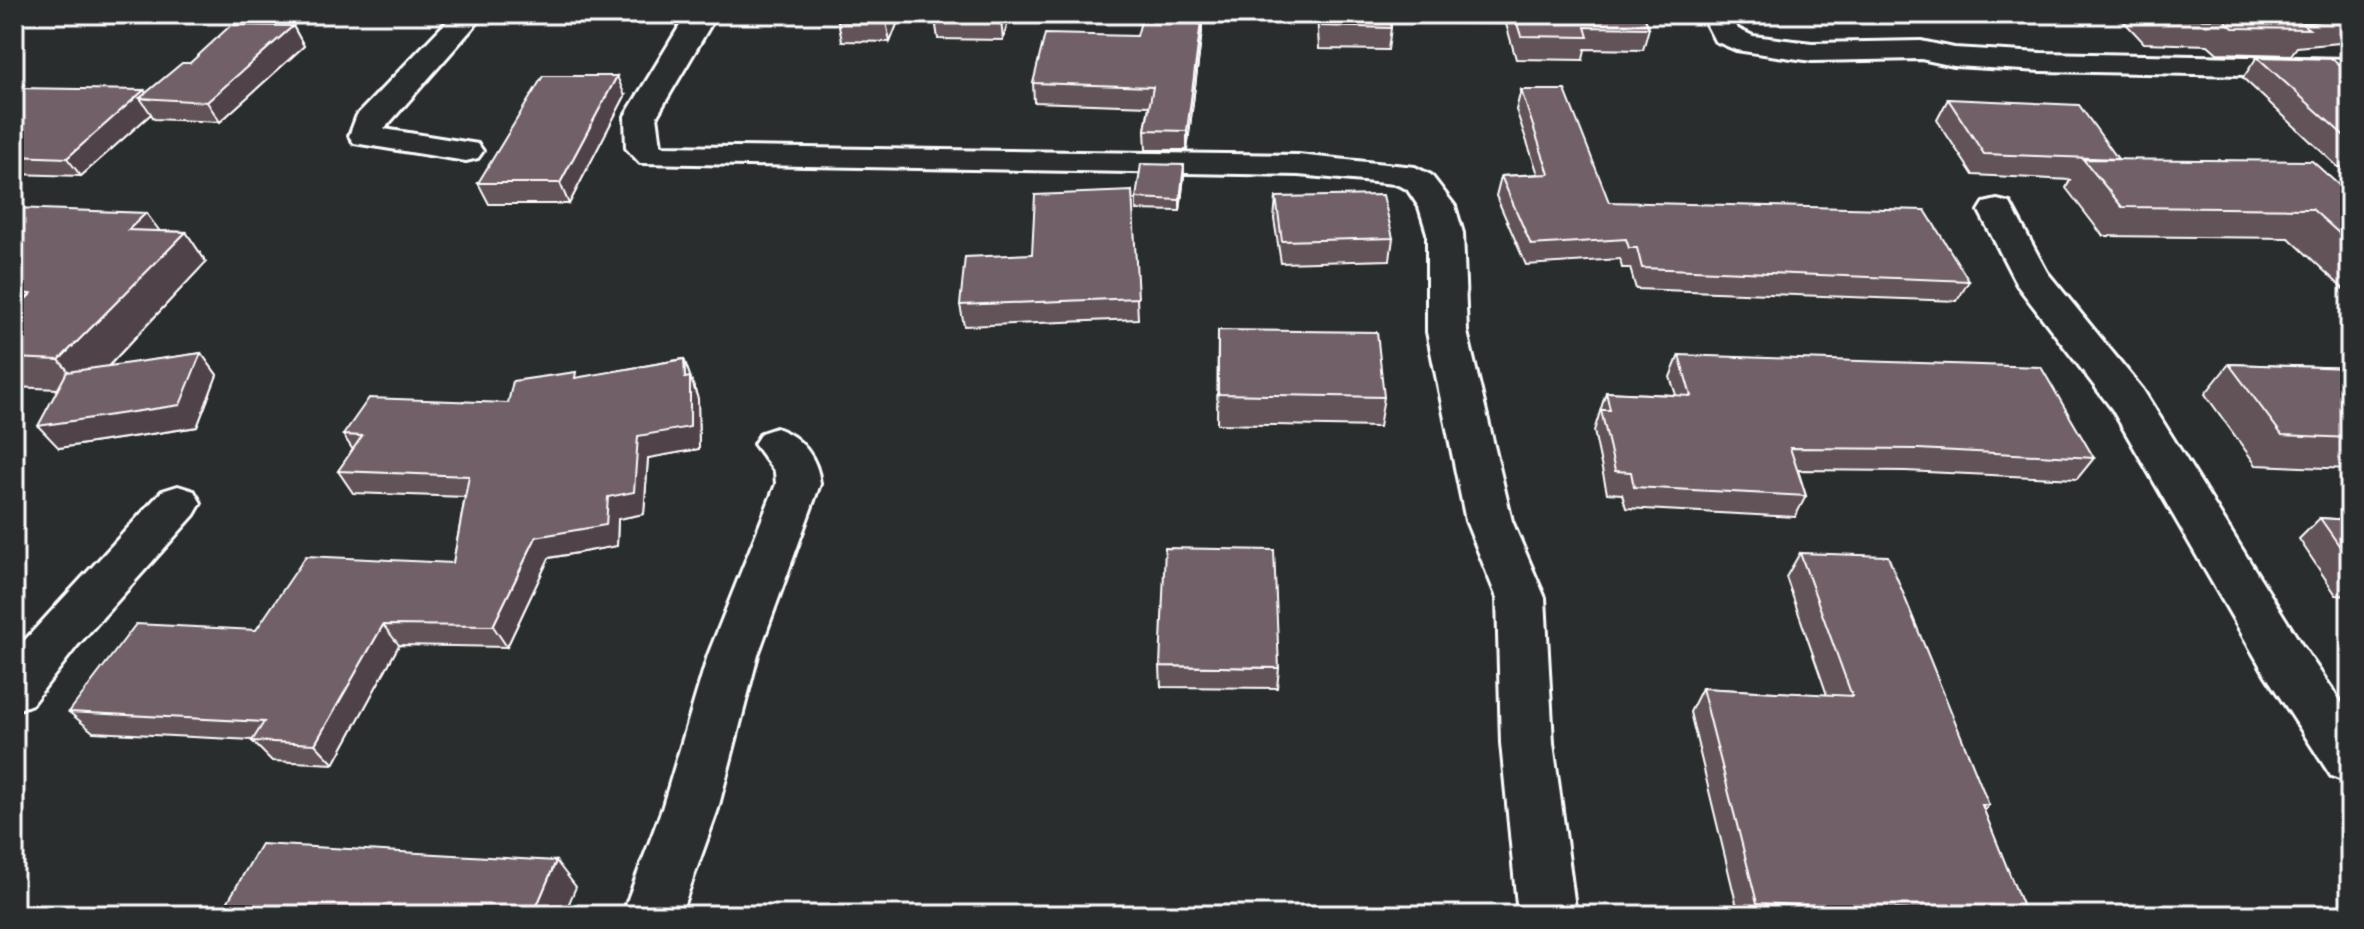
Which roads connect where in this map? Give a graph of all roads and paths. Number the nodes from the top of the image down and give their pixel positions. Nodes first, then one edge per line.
1 (470, 14) edge
2 (702, 14) edge
3 (1716, 14) edge
4 (2346, 71) edge
5 (466, 151) dead end
6 (1997, 211) dead end
7 (776, 444) dead end
8 (178, 503) dead end
9 (14, 689) edge
10 (2350, 759) edge
11 (651, 915) edge
12 (1547, 915) edge

1 - 5 street
2 - 12 street
3 - 4 street
6 - 10 street
7 - 11 street
8 - 9 street

